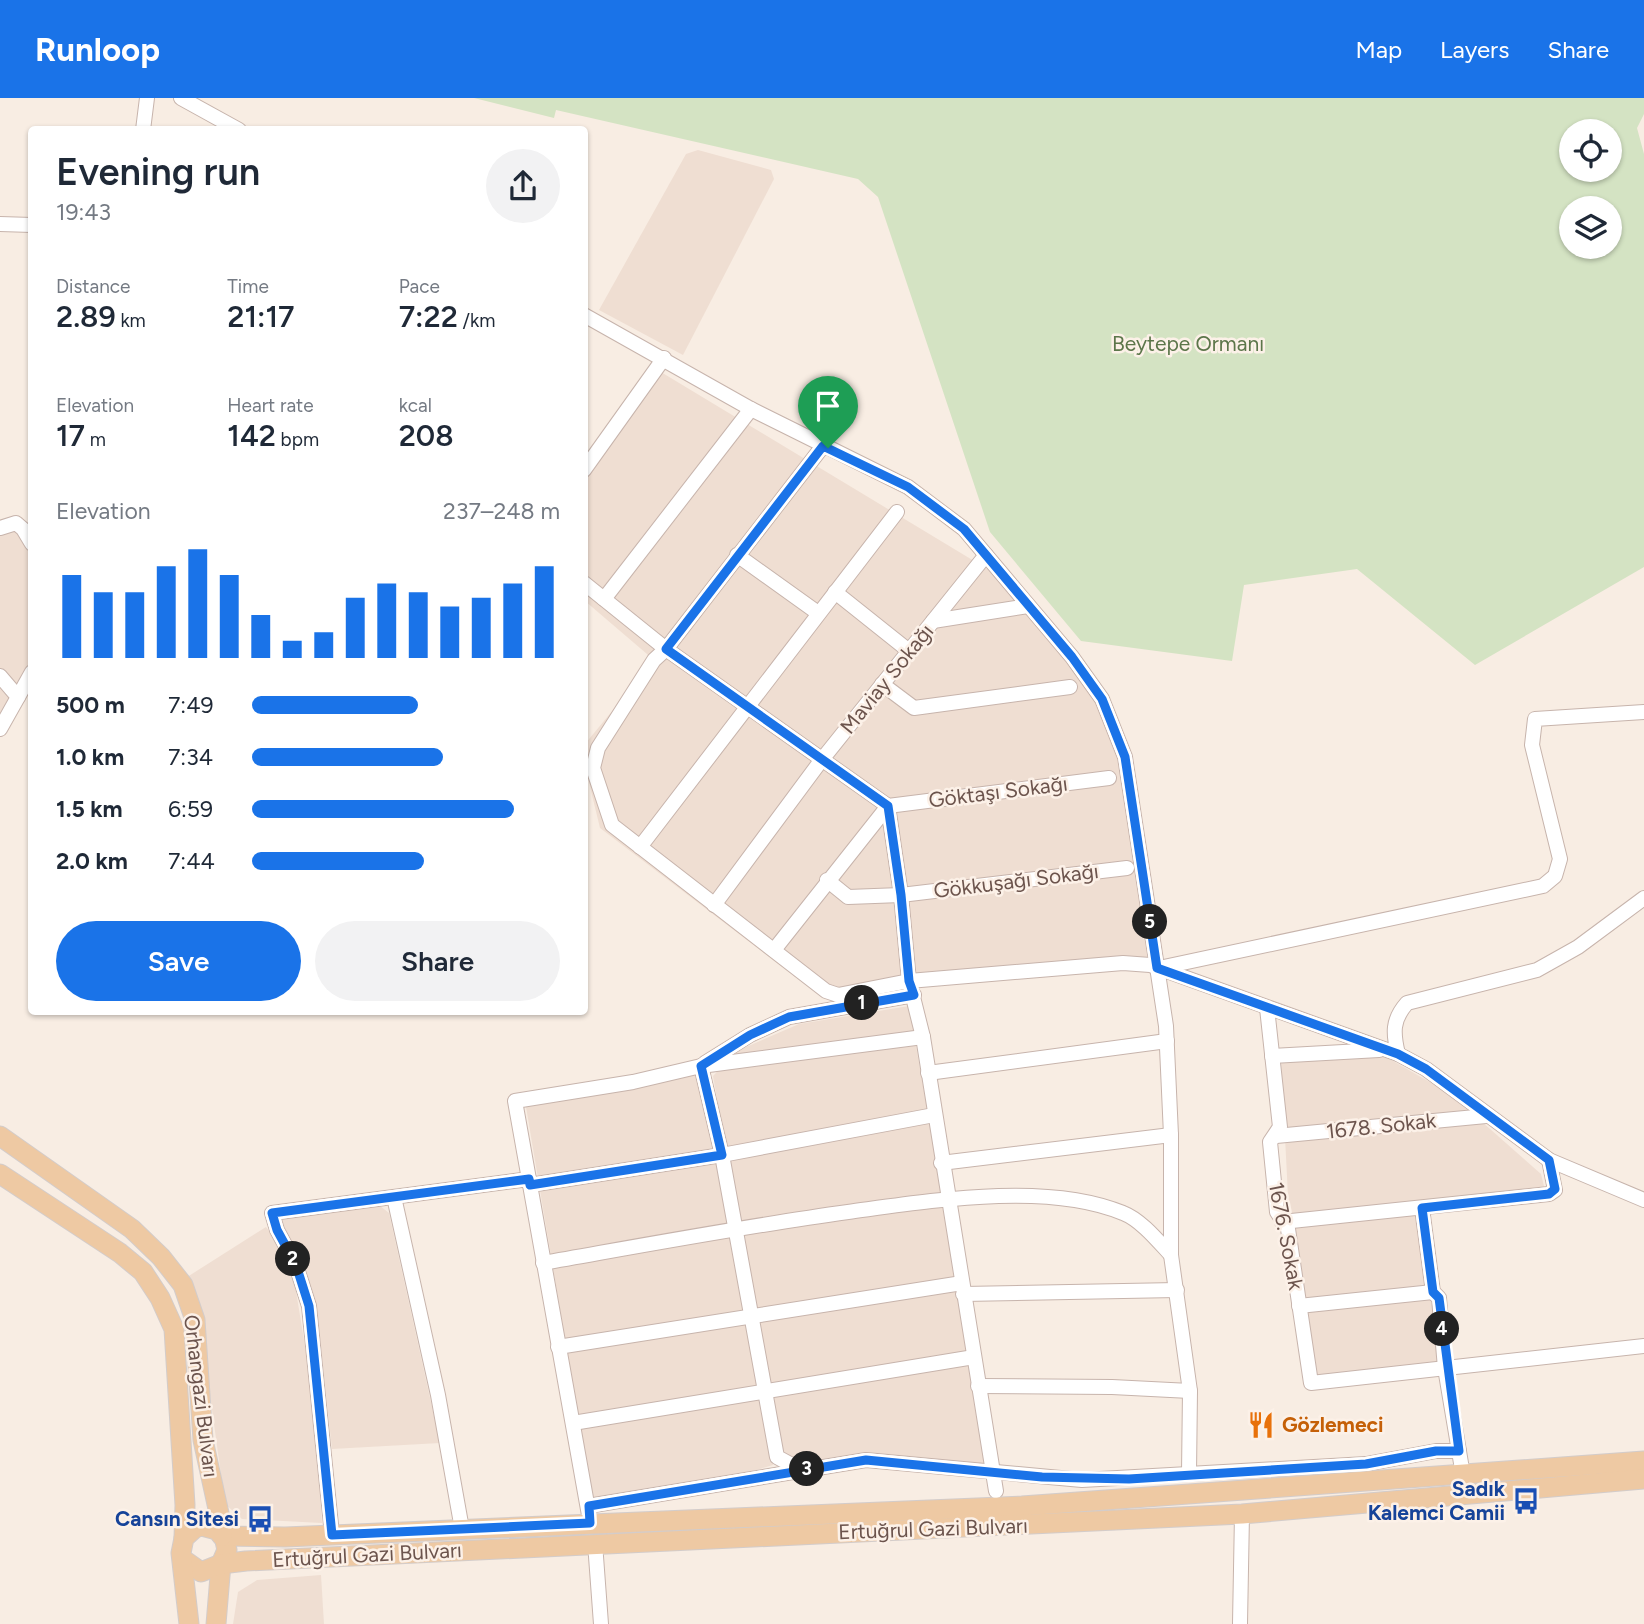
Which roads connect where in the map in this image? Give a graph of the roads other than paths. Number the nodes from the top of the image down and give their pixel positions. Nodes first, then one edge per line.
1 (147, 98) edge
2 (181, 98) edge
3 (144, 126) edge
4 (232, 126) edge
5 (0, 224) edge
6 (28, 225) edge
7 (588, 318) edge
8 (664, 358) junction
9 (751, 409) junction
10 (823, 446) junction
11 (588, 464) edge
12 (897, 512) dead end
13 (0, 528) edge
14 (28, 537) edge
15 (737, 555) junction
16 (986, 555) junction
17 (588, 586) edge
18 (835, 592) junction
19 (604, 599) junction
20 (1028, 606) junction
21 (818, 613) junction
22 (933, 621) junction
23 (666, 649) junction
24 (909, 651) junction
25 (0, 676) edge
26 (28, 679) edge
27 (882, 684) junction
28 (1070, 687) dead end
29 (18, 697) junction
30 (745, 707) junction
31 (1644, 712) edge
32 (0, 729) edge
33 (820, 762) junction
34 (1109, 778) dead end
35 (888, 806) junction
36 (640, 847) junction
37 (1127, 868) dead end
38 (827, 880) junction
39 (901, 895) junction
40 (1644, 898) edge
41 (715, 905) junction
42 (774, 950) junction
43 (1157, 968) junction
44 (909, 981) junction
45 (914, 995) junction
46 (1267, 1008) junction
47 (923, 1037) junction
48 (1167, 1041) junction
49 (1392, 1052) junction
50 (1272, 1056) junction
51 (701, 1066) junction
52 (928, 1073) junction
53 (934, 1115) junction
54 (1486, 1116) junction
55 (1171, 1135) junction
56 (0, 1136) edge
57 (1276, 1136) junction
58 (722, 1155) junction
59 (1549, 1160) junction
60 (942, 1163) junction
61 (0, 1174) edge
62 (529, 1182) junction
63 (394, 1197) junction
64 (947, 1199) junction
65 (1644, 1199) edge
66 (1422, 1208) junction
67 (1282, 1222) junction
68 (736, 1228) junction
69 (1171, 1255) junction
70 (543, 1263) junction
71 (963, 1288) junction
72 (1177, 1290) junction
73 (1433, 1292) junction
74 (1299, 1306) junction
75 (750, 1317) junction
76 (558, 1346) junction
77 (1644, 1346) edge
78 (974, 1357) junction
79 (1446, 1368) junction
80 (978, 1386) junction
81 (1190, 1391) junction
82 (763, 1392) junction
83 (573, 1423) junction
84 (1459, 1451) junction
85 (1644, 1461) edge
86 (801, 1470) junction
87 (995, 1471) junction
88 (1189, 1473) junction
89 (1463, 1475) junction
90 (1644, 1479) edge
91 (996, 1491) junction
92 (1022, 1506) junction
93 (977, 1508) junction
94 (1242, 1514) junction
95 (589, 1515) junction
96 (462, 1529) junction
97 (332, 1535) junction
98 (222, 1536) junction
99 (184, 1538) junction
100 (595, 1544) junction
101 (184, 1560) junction
102 (221, 1564) junction
103 (189, 1624) edge
104 (216, 1624) edge
105 (601, 1624) edge
106 (1240, 1624) edge

1 - 3 street
2 - 4 street
5 - 6 street
7 - 8 street
8 - 9 street
8 - 11 street
9 - 10 street
9 - 19 street
10 - 15 street
10 - 16 street
12 - 18 street
13 - 14 street
15 - 21 street
15 - 23 street
16 - 20 street
16 - 22 street, Maviay Sokağı
17 - 19 street
18 - 21 street
18 - 24 street
19 - 23 street
20 - 22 street
20 - 43 street
21 - 30 street
22 - 24 street, Maviay Sokağı
23 - 30 street
23 - 36 street
24 - 27 street, Maviay Sokağı
25 - 29 street
26 - 29 street
27 - 28 street
27 - 33 street, Maviay Sokağı
29 - 32 street
30 - 33 street
30 - 36 street
31 - 43 street
33 - 35 street
33 - 41 street, Maviay Sokağı
34 - 35 street, Göktaşı Sokağı
35 - 38 street
35 - 39 street
36 - 41 street
37 - 39 street, Gökkuşağı Sokağı
38 - 39 street, Gökkuşağı Sokağı
38 - 42 street
39 - 44 street
40 - 49 street
41 - 42 street
42 - 44 street
43 - 44 street
43 - 46 street
43 - 48 street
44 - 45 street
45 - 47 street
45 - 51 street
46 - 49 street
46 - 50 street, 1676. Sokak
47 - 51 street
47 - 52 street
48 - 52 street
48 - 55 street
49 - 50 street
49 - 54 street
50 - 57 street, 1676. Sokak
51 - 58 street
51 - 62 street
52 - 53 street
53 - 58 street
53 - 60 street
54 - 57 street, 1678. Sokak
54 - 59 street
55 - 60 street
55 - 69 street
56 - 98 main road, Orhangazi Bulvarı
57 - 67 street, 1676. Sokak
58 - 62 street
58 - 68 street
59 - 65 street
59 - 66 street
60 - 64 street
61 - 99 main road, Orhangazi Bulvarı
62 - 63 street
62 - 70 street
63 - 96 street
63 - 97 street
64 - 68 street
64 - 69 street
64 - 71 street
66 - 67 street
66 - 73 street
67 - 74 street, 1676. Sokak
68 - 70 street
68 - 75 street
69 - 72 street
70 - 76 street
71 - 72 street
71 - 75 street
71 - 78 street
72 - 81 street
73 - 74 street
73 - 79 street
74 - 79 street, 1676. Sokak
75 - 76 street
75 - 82 street
76 - 83 street
77 - 79 street
78 - 80 street
78 - 82 street
79 - 84 street
80 - 81 street
80 - 87 street
81 - 88 street
82 - 83 street
82 - 86 street
83 - 95 street
84 - 88 street
84 - 89 street
85 - 89 main road, Ertuğrul Gazi Bulvarı
86 - 87 street
86 - 95 street
87 - 88 street
87 - 91 street
89 - 92 main road, Ertuğrul Gazi Bulvarı
90 - 94 main road, Ertuğrul Gazi Bulvarı
91 - 92 street
91 - 93 street
92 - 93 main road, Ertuğrul Gazi Bulvarı
93 - 95 main road, Ertuğrul Gazi Bulvarı
94 - 100 main road, Ertuğrul Gazi Bulvarı
94 - 106 street
95 - 96 main road, Ertuğrul Gazi Bulvarı
96 - 97 main road, Ertuğrul Gazi Bulvarı
97 - 98 main road, Ertuğrul Gazi Bulvarı
98 - 99 main road
98 - 102 main road, Orhangazi Bulvarı
99 - 101 main road, Orhangazi Bulvarı
100 - 102 main road, Ertuğrul Gazi Bulvarı
100 - 105 street
101 - 102 main road
101 - 103 main road, Orhangazi Bulvarı
102 - 104 main road, Orhangazi Bulvarı

